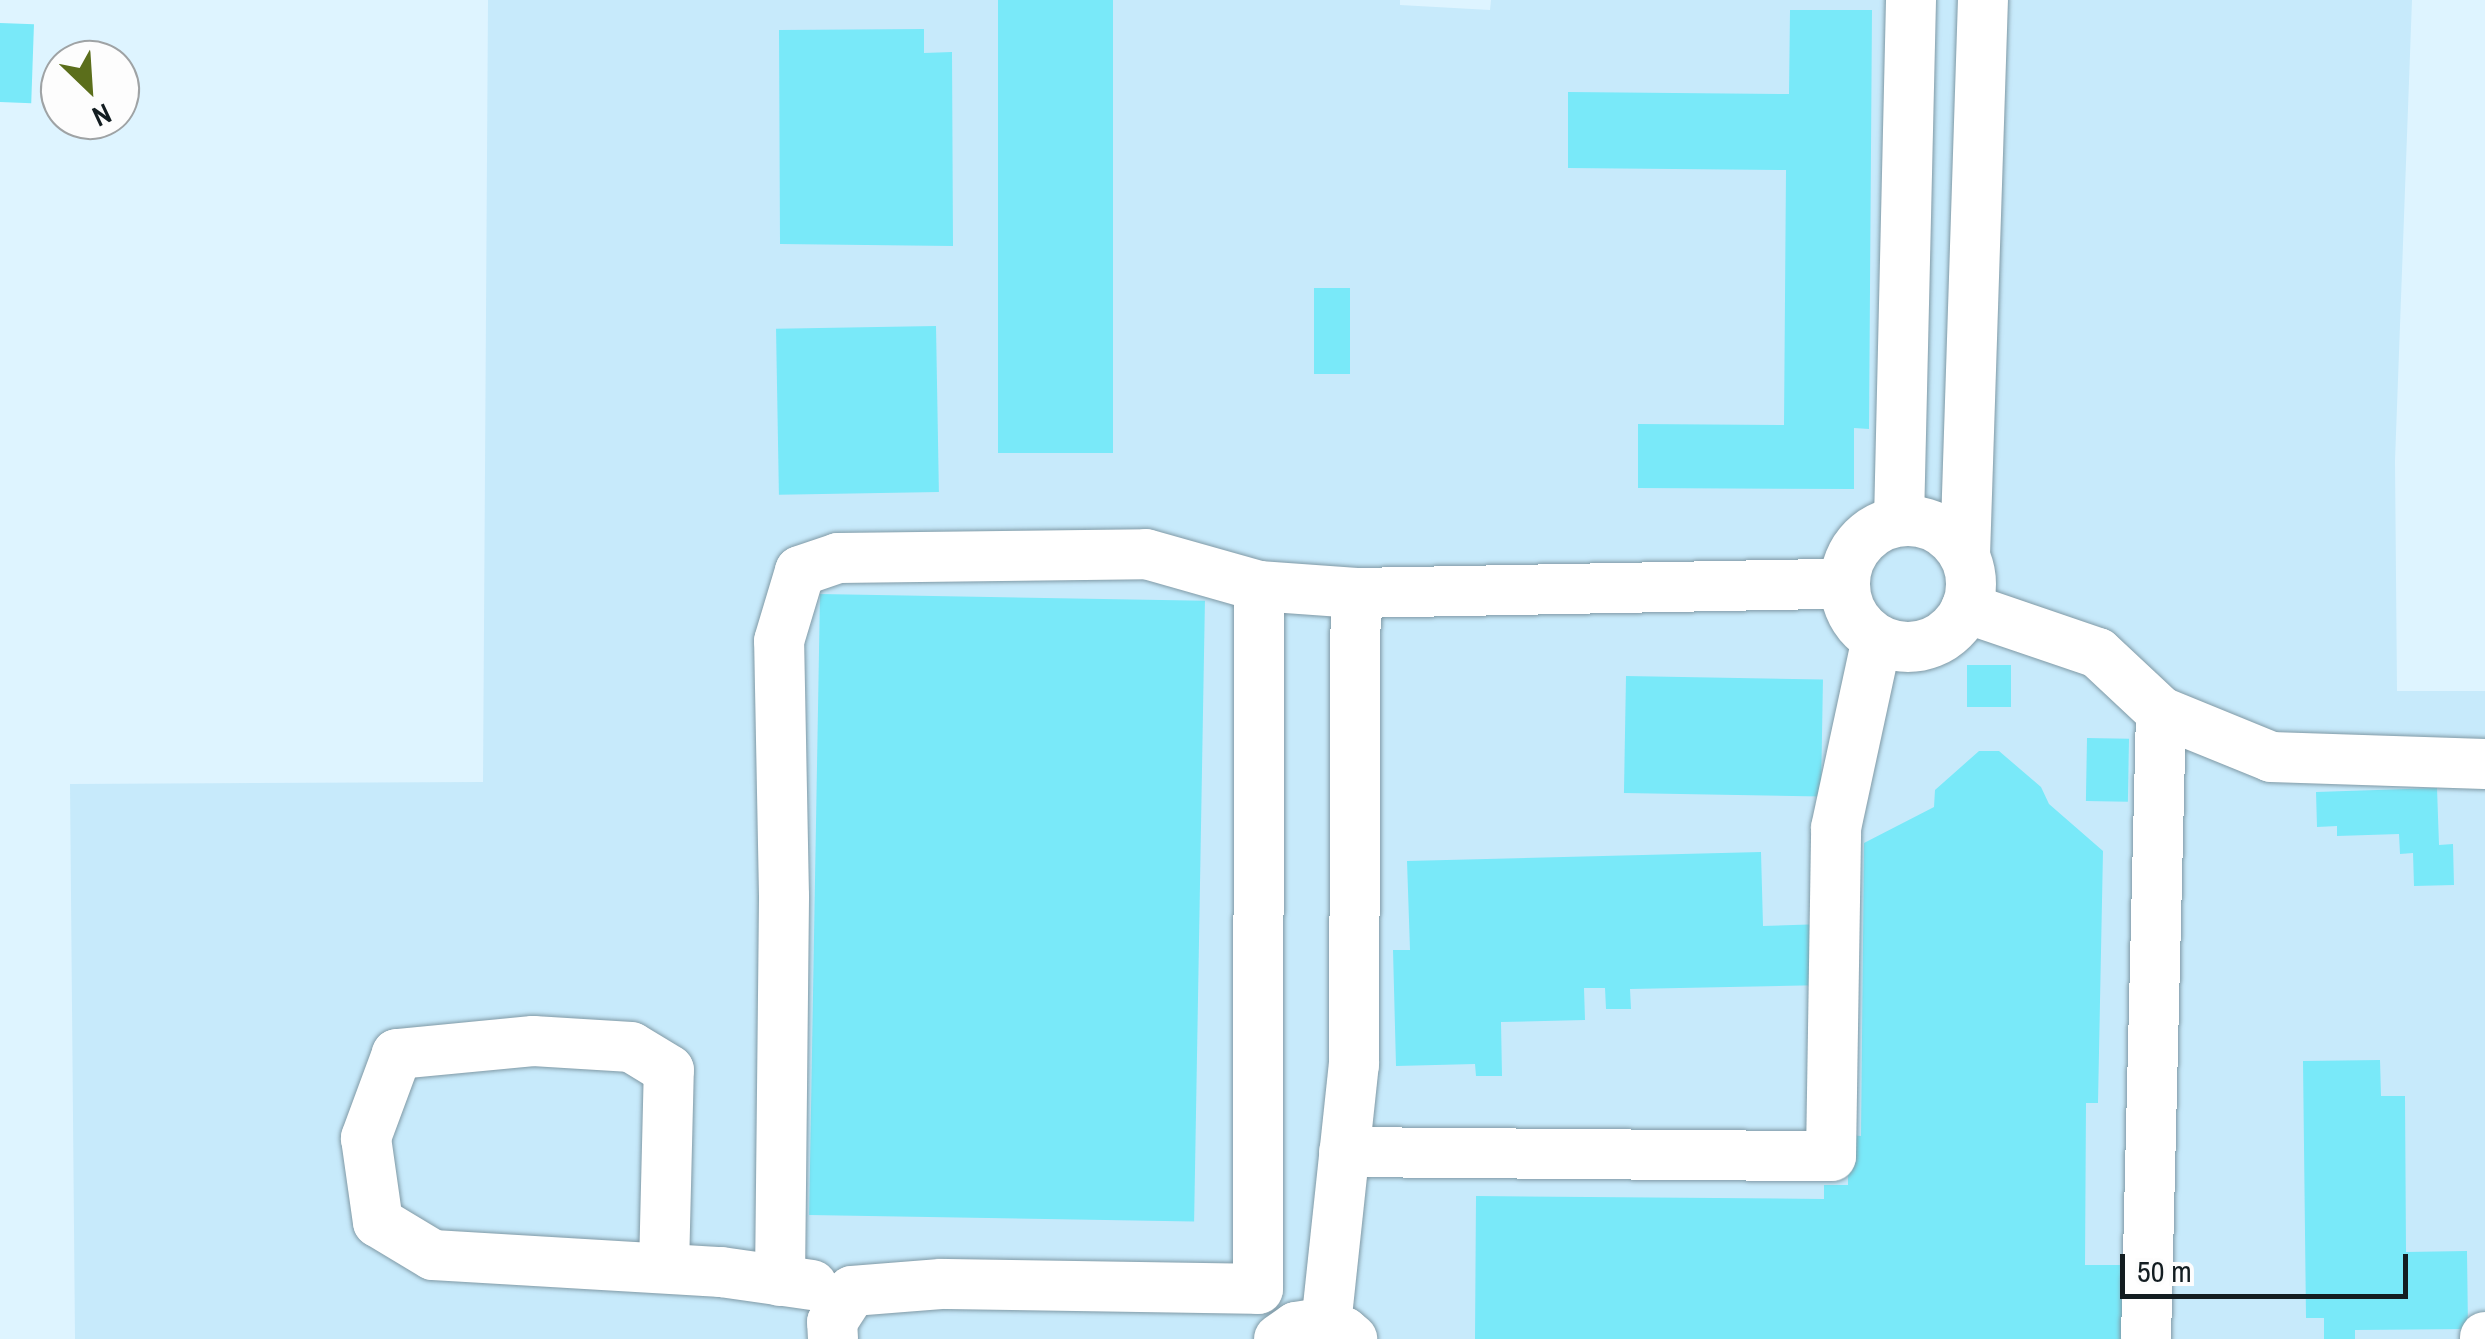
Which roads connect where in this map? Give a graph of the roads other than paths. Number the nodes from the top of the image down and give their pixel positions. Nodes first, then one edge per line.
1 (1911, 0) edge
2 (1984, 0) edge
3 (1899, 521) junction
4 (1966, 556) junction
5 (1844, 584) junction
6 (1260, 586) junction
7 (1356, 593) junction
8 (1966, 608) junction
9 (1877, 640) junction
10 (2161, 712) junction
11 (2485, 764) edge
12 (1344, 1152) junction
13 (664, 1268) junction
14 (780, 1281) junction
15 (1258, 1289) junction
16 (852, 1291) junction
17 (1340, 1332) edge
18 (833, 1339) edge
19 (1277, 1339) edge
20 (2146, 1339) edge

1 - 3 lane
2 - 4 lane
3 - 4 lane
3 - 5 lane
4 - 8 lane
5 - 7 lane
5 - 9 lane
6 - 7 lane
6 - 14 lane
6 - 15 lane
7 - 12 lane
8 - 9 lane
8 - 10 lane
9 - 12 lane
10 - 11 lane
10 - 20 lane
12 - 17 lane
13 - 13 lane
13 - 14 lane
14 - 16 lane
15 - 16 lane
15 - 19 lane
16 - 18 lane
17 - 19 lane

